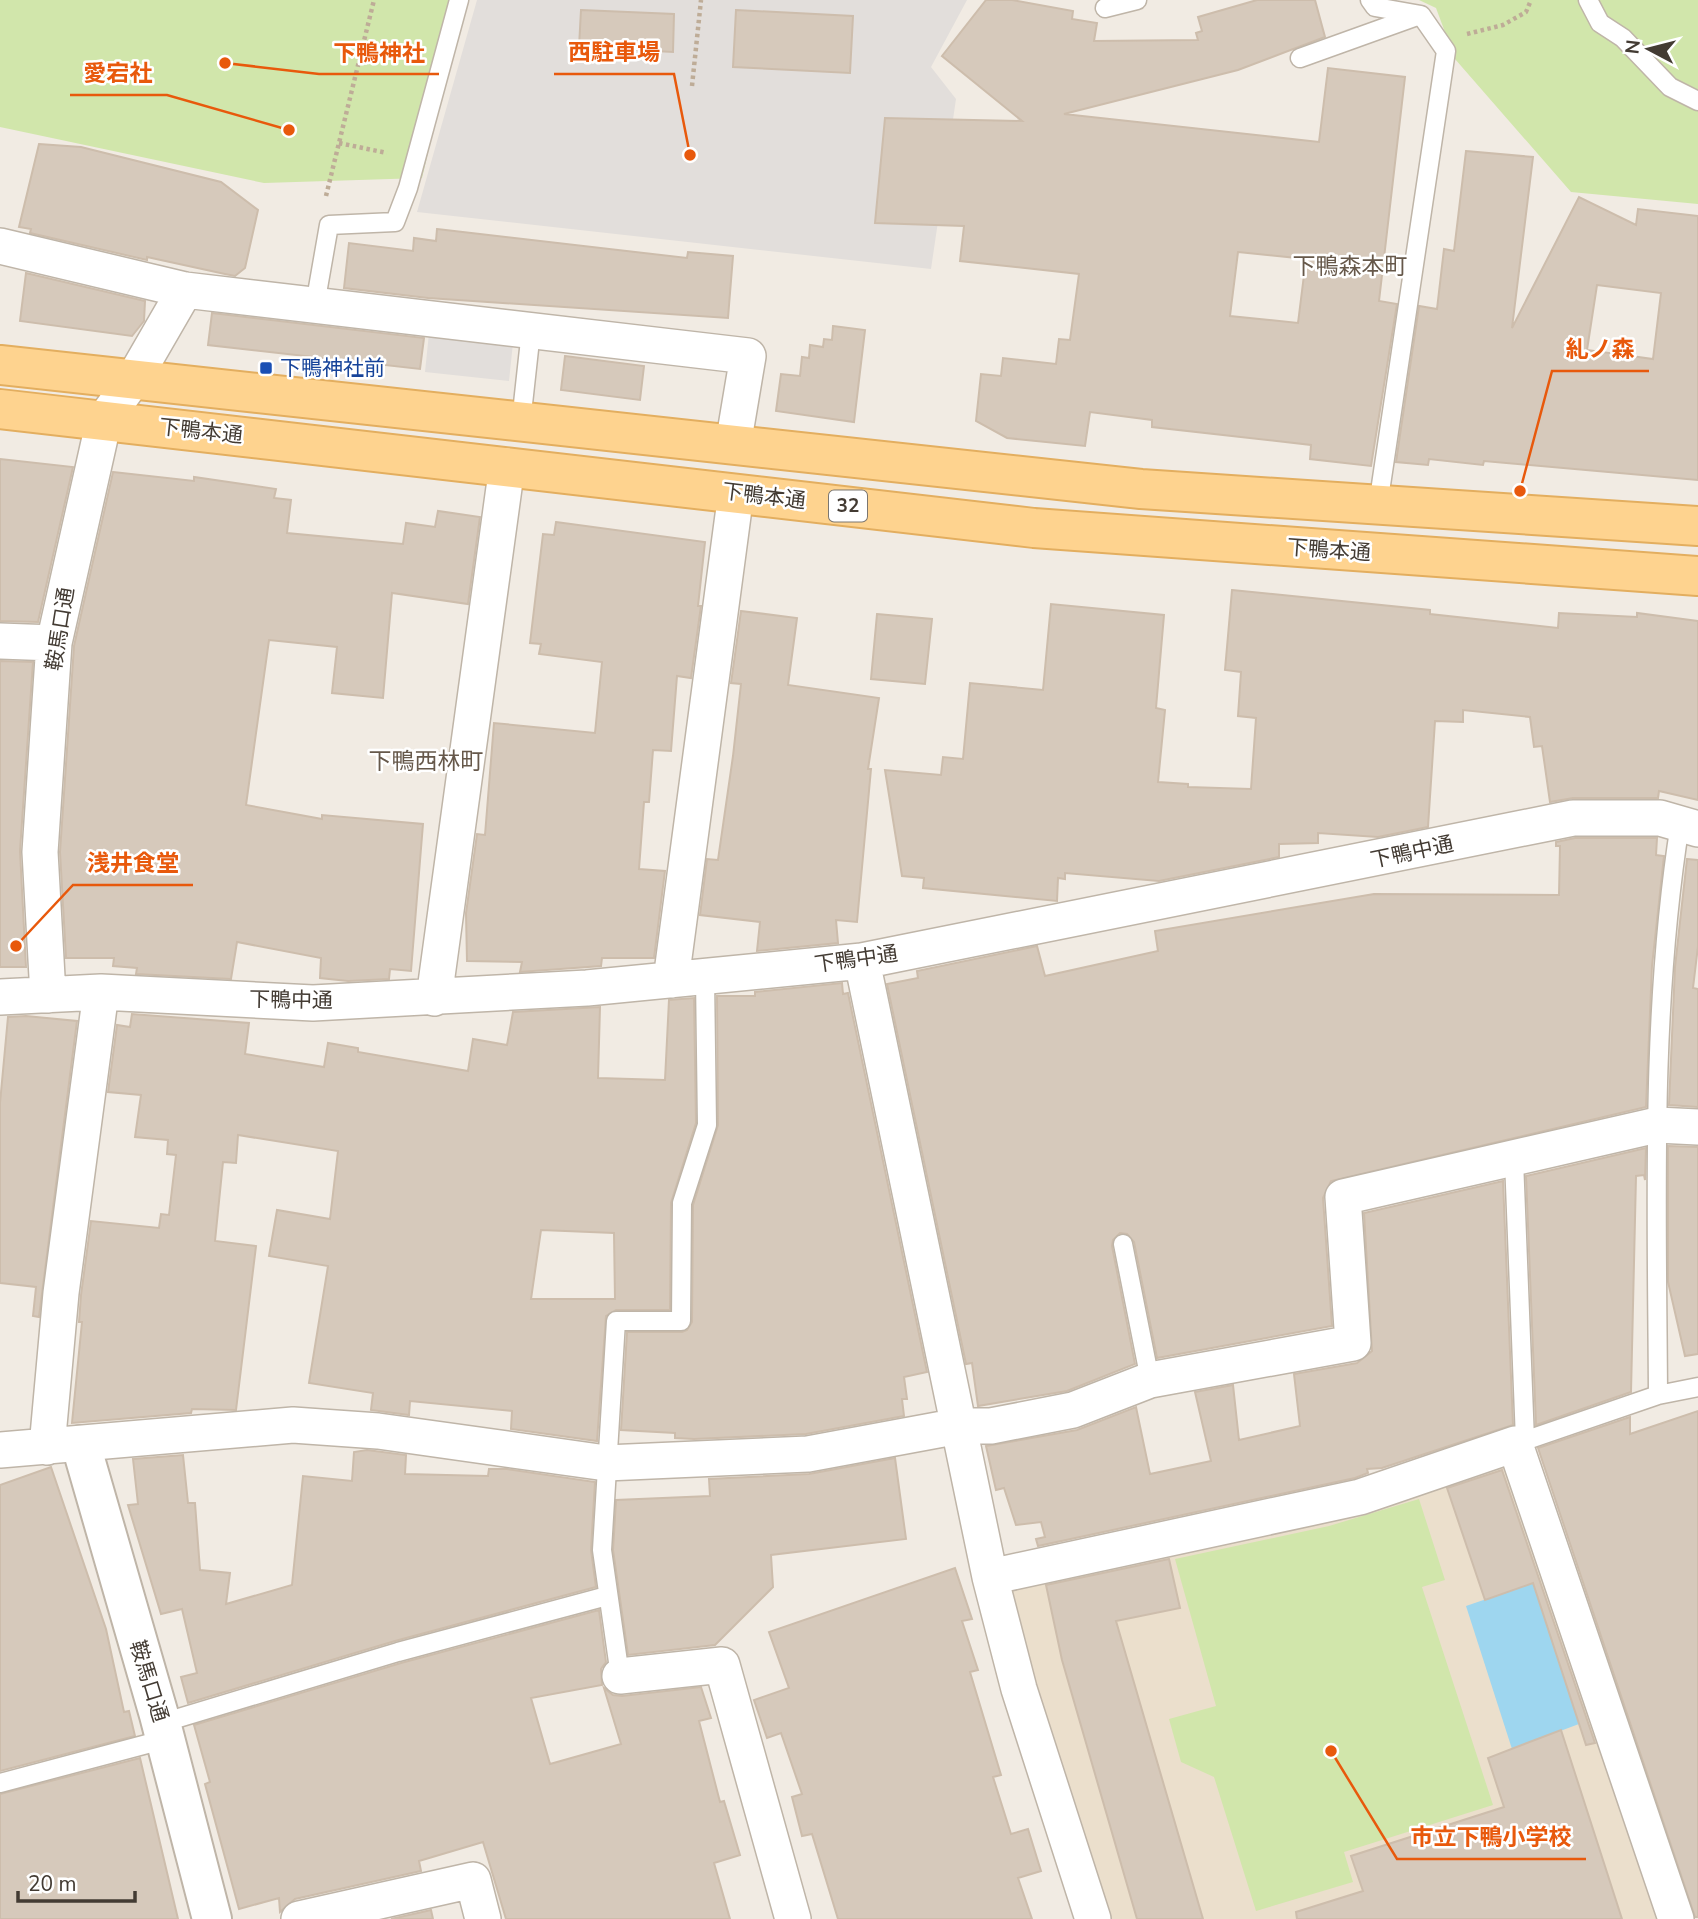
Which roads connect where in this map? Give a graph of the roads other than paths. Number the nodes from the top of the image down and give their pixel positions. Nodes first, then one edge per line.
1 (459, 0) edge
2 (1137, 0) edge
3 (1370, 0) edge
4 (1588, 0) edge
5 (1105, 8) dead end
6 (1421, 15) junction
7 (1300, 58) dead end
8 (1698, 101) edge
9 (0, 246) edge
10 (185, 290) junction
11 (315, 304) junction
12 (531, 331) junction
13 (0, 365) edge
14 (133, 380) junction
15 (0, 409) edge
16 (104, 420) junction
17 (520, 422) junction
18 (733, 445) junction
19 (507, 466) junction
20 (736, 493) junction
21 (1378, 505) junction
22 (1698, 526) edge
23 (1698, 576) edge
24 (0, 641) edge
25 (54, 643) junction
26 (1689, 827) edge
27 (862, 961) junction
28 (705, 977) junction
29 (671, 980) junction
30 (101, 992) junction
31 (48, 995) junction
32 (0, 997) edge
33 (434, 998) junction
34 (1657, 1125) junction
35 (1698, 1127) edge
36 (1514, 1160) junction
37 (1123, 1244) dead end
38 (1150, 1380) junction
39 (1698, 1387) edge
40 (1658, 1395) junction
41 (959, 1426) junction
42 (1520, 1442) junction
43 (64, 1446) junction
44 (0, 1450) edge
45 (606, 1463) junction
46 (990, 1577) junction
47 (607, 1596) junction
48 (620, 1676) joint
49 (164, 1731) junction
50 (0, 1783) edge
51 (212, 1919) edge
52 (299, 1919) edge
53 (483, 1919) edge
54 (793, 1919) edge
55 (1093, 1919) edge
56 (1676, 1919) edge

1 - 11 lane
2 - 5 lane
3 - 6 lane
4 - 8 lane
6 - 7 lane
6 - 21 lane
9 - 10 street
10 - 11 street
10 - 14 street, 鞍馬口通
11 - 12 street
12 - 17 lane
12 - 18 street
13 - 14 main road, 下鴨本通 / 32
14 - 16 street, 鞍馬口通
14 - 17 main road, 下鴨本通 / 32
15 - 16 main road, 下鴨本通 / 32
16 - 19 main road, 下鴨本通 / 32
16 - 25 street, 鞍馬口通
17 - 18 main road, 下鴨本通 / 32
18 - 21 main road, 下鴨本通 / 32
19 - 20 main road, 下鴨本通 / 32
19 - 33 street
20 - 23 main road, 下鴨本通 / 32
20 - 29 street
21 - 22 main road, 下鴨本通 / 32
24 - 25 street
25 - 31 street, 鞍馬口通
26 - 27 street, 下鴨中通
26 - 34 lane
27 - 28 street, 下鴨中通
27 - 41 street
28 - 29 street, 下鴨中通
28 - 45 lane
29 - 33 street, 下鴨中通
30 - 31 street, 下鴨中通
30 - 33 street, 下鴨中通
30 - 43 street, 鞍馬口通
31 - 32 street, 下鴨中通
34 - 35 street
34 - 36 street
34 - 40 lane
36 - 38 street
36 - 42 lane
37 - 38 lane
38 - 41 street
39 - 40 lane
40 - 42 lane
41 - 45 street
41 - 46 street
42 - 46 street
42 - 56 street
43 - 44 street
43 - 45 street
43 - 49 street, 鞍馬口通
45 - 47 lane
46 - 55 street
47 - 48 lane
47 - 49 lane
48 - 54 street
49 - 50 lane
49 - 51 street, 鞍馬口通
52 - 53 street

